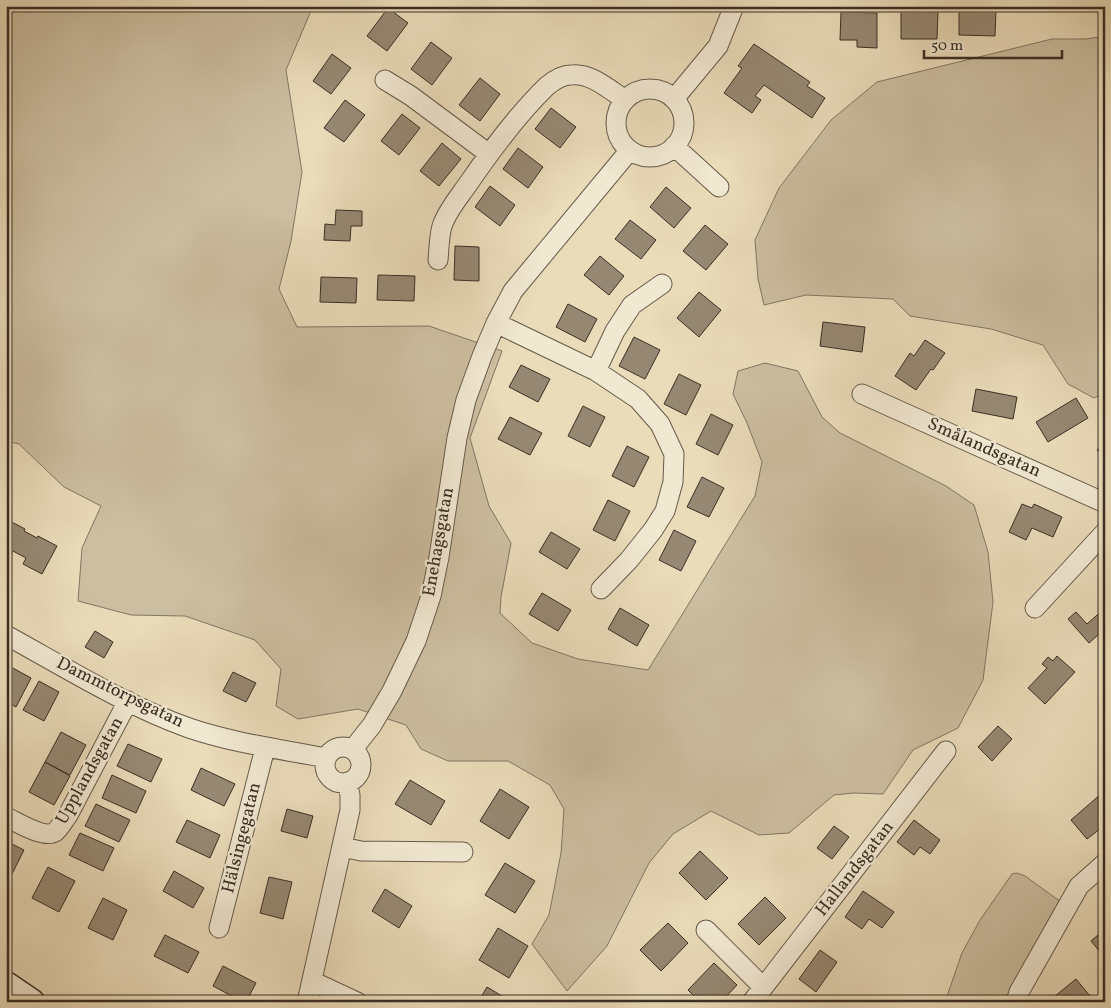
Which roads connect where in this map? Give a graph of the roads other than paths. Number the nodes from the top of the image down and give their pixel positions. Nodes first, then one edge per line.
1 (734, 6) edge
2 (385, 80) dead end
3 (674, 99) junction
4 (625, 100) junction
5 (674, 146) junction
6 (630, 150) junction
7 (489, 154) junction
8 (719, 187) dead end
9 (438, 260) dead end
10 (662, 284) dead end
11 (496, 322) junction
12 (596, 371) junction
13 (862, 394) dead end
14 (1105, 503) edge
15 (1105, 532) edge
16 (601, 589) dead end
17 (1035, 608) dead end
18 (6, 635) edge
19 (128, 701) junction
20 (265, 748) junction
21 (353, 749) junction
22 (946, 750) dead end
23 (326, 758) junction
24 (347, 782) junction
25 (6, 817) edge
26 (342, 847) junction
27 (463, 852) dead end
28 (1105, 863) edge
29 (219, 928) dead end
30 (706, 930) dead end
31 (312, 981) junction
32 (6, 985) edge
33 (763, 987) junction
34 (31, 1002) edge
35 (307, 1002) edge
36 (357, 1002) edge
37 (752, 1002) edge
38 (1016, 1002) edge

1 - 3 street
2 - 7 street
3 - 4 street
3 - 5 street
4 - 6 street
4 - 7 street
5 - 6 street
5 - 8 street
6 - 11 street, Enehagsgatan
7 - 9 street
10 - 12 street
11 - 12 street
11 - 21 street, Enehagsgatan
12 - 16 street
13 - 14 street, Smålandsgatan
15 - 17 street
18 - 19 street, Dammtorpsgatan
19 - 20 street, Dammtorpsgatan
19 - 25 street, Upplandsgatan
20 - 23 street, Dammtorpsgatan
20 - 29 street, Hälsingegatan
21 - 23 street
21 - 24 street
22 - 33 street, Hallandsgatan
23 - 24 street
24 - 26 street
26 - 27 street
26 - 31 street
28 - 38 street
30 - 33 street
31 - 35 street
31 - 36 street
32 - 34 main road
33 - 37 street, Hallandsgatan

